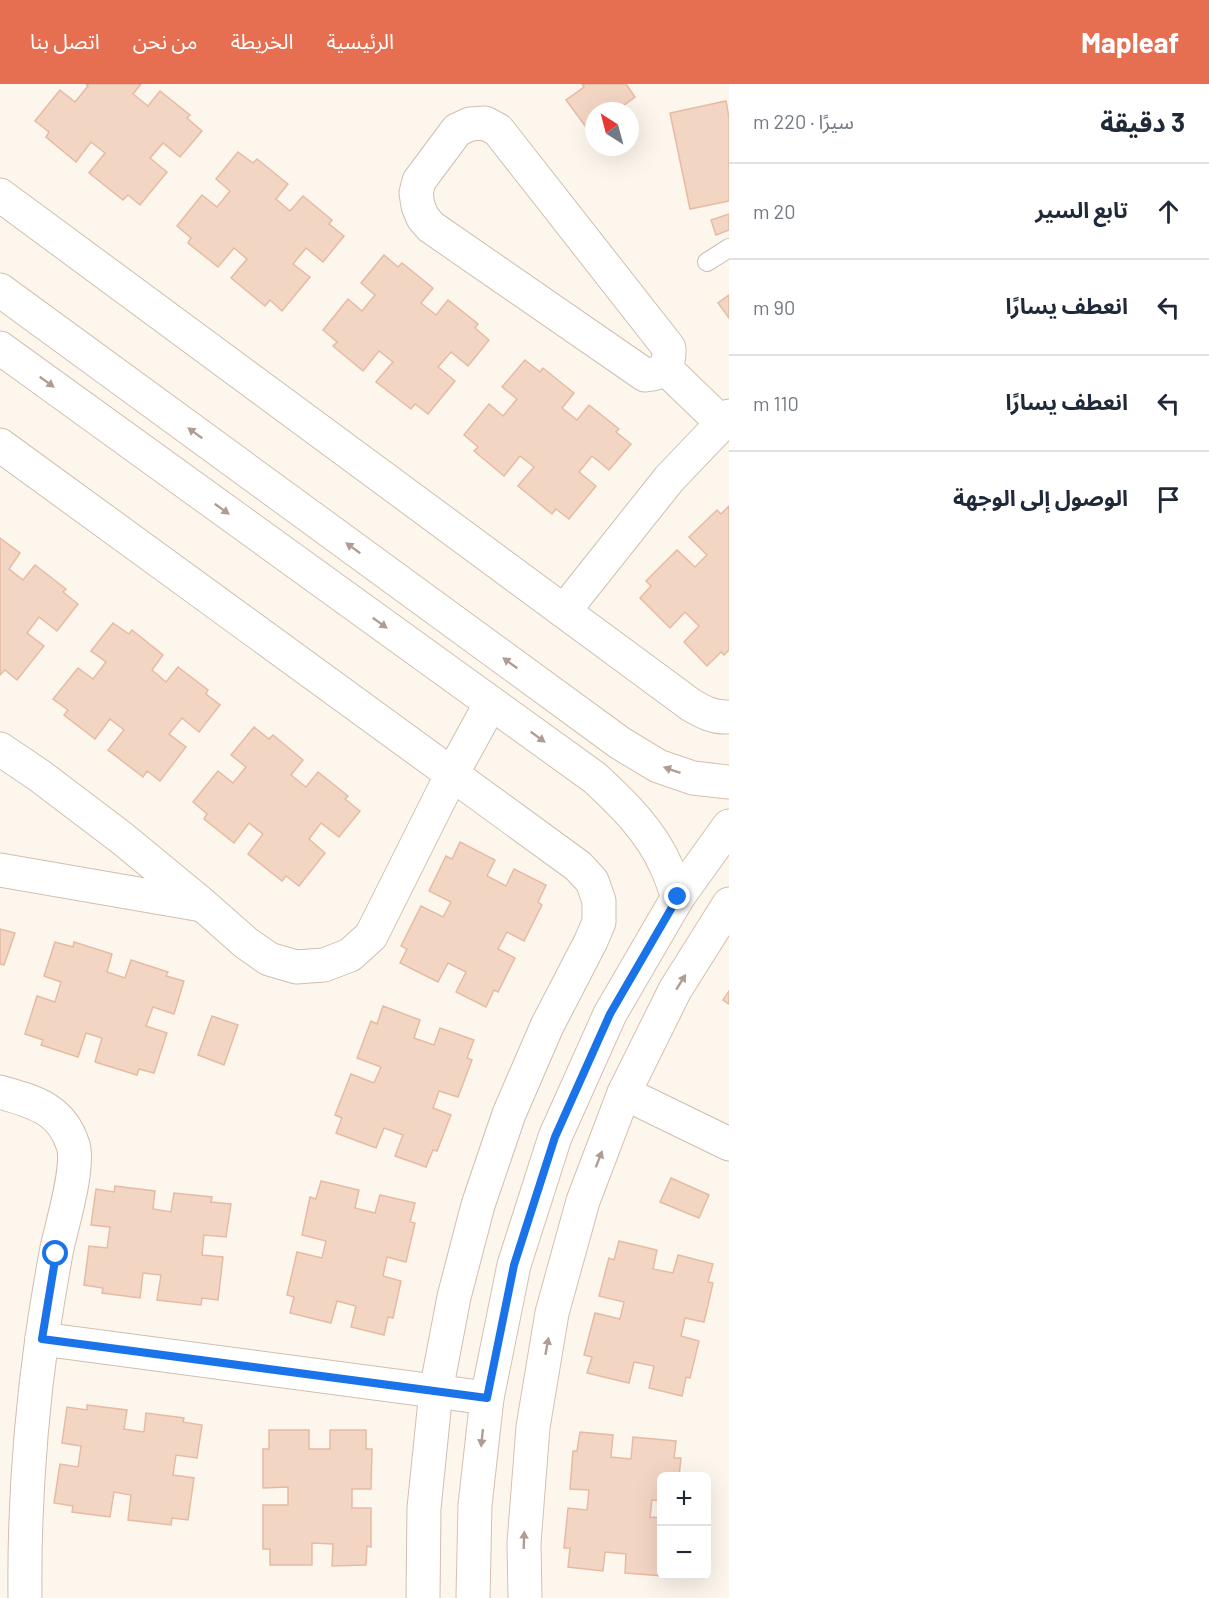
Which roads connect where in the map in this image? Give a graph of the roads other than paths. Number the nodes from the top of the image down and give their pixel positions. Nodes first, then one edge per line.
1 (0, 195) edge
2 (729, 248) edge
3 (707, 262) dead end
4 (0, 290) edge
5 (0, 348) edge
6 (665, 368) junction
7 (725, 419) edge
8 (0, 445) edge
9 (564, 612) junction
10 (490, 703) junction
11 (729, 717) edge
12 (620, 744) junction
13 (0, 749) edge
14 (452, 774) junction
15 (594, 778) junction
16 (729, 782) edge
17 (729, 826) edge
18 (0, 870) edge
19 (678, 897) junction
20 (729, 904) edge
21 (203, 905) junction
22 (0, 1092) edge
23 (624, 1093) junction
24 (729, 1144) edge
25 (42, 1339) junction
26 (436, 1391) junction
27 (487, 1398) junction
28 (26, 1598) edge
29 (423, 1598) edge
30 (473, 1598) edge
31 (525, 1598) edge

1 - 9 street
2 - 3 lane
12 -> 4 street
5 -> 10 street
6 - 6 street
6 - 7 street
7 - 9 street
8 - 14 street
9 - 11 street
10 - 14 street
10 -> 15 street
12 - 15 street
16 -> 12 street
13 - 21 street
14 - 21 street
14 - 26 street
15 - 19 street
17 - 19 street
18 - 21 street
19 - 27 street
23 -> 20 street
22 - 25 street
23 - 24 street
31 -> 23 street
25 - 26 street
25 - 28 street
26 - 27 street
26 - 29 street
27 -> 30 street

